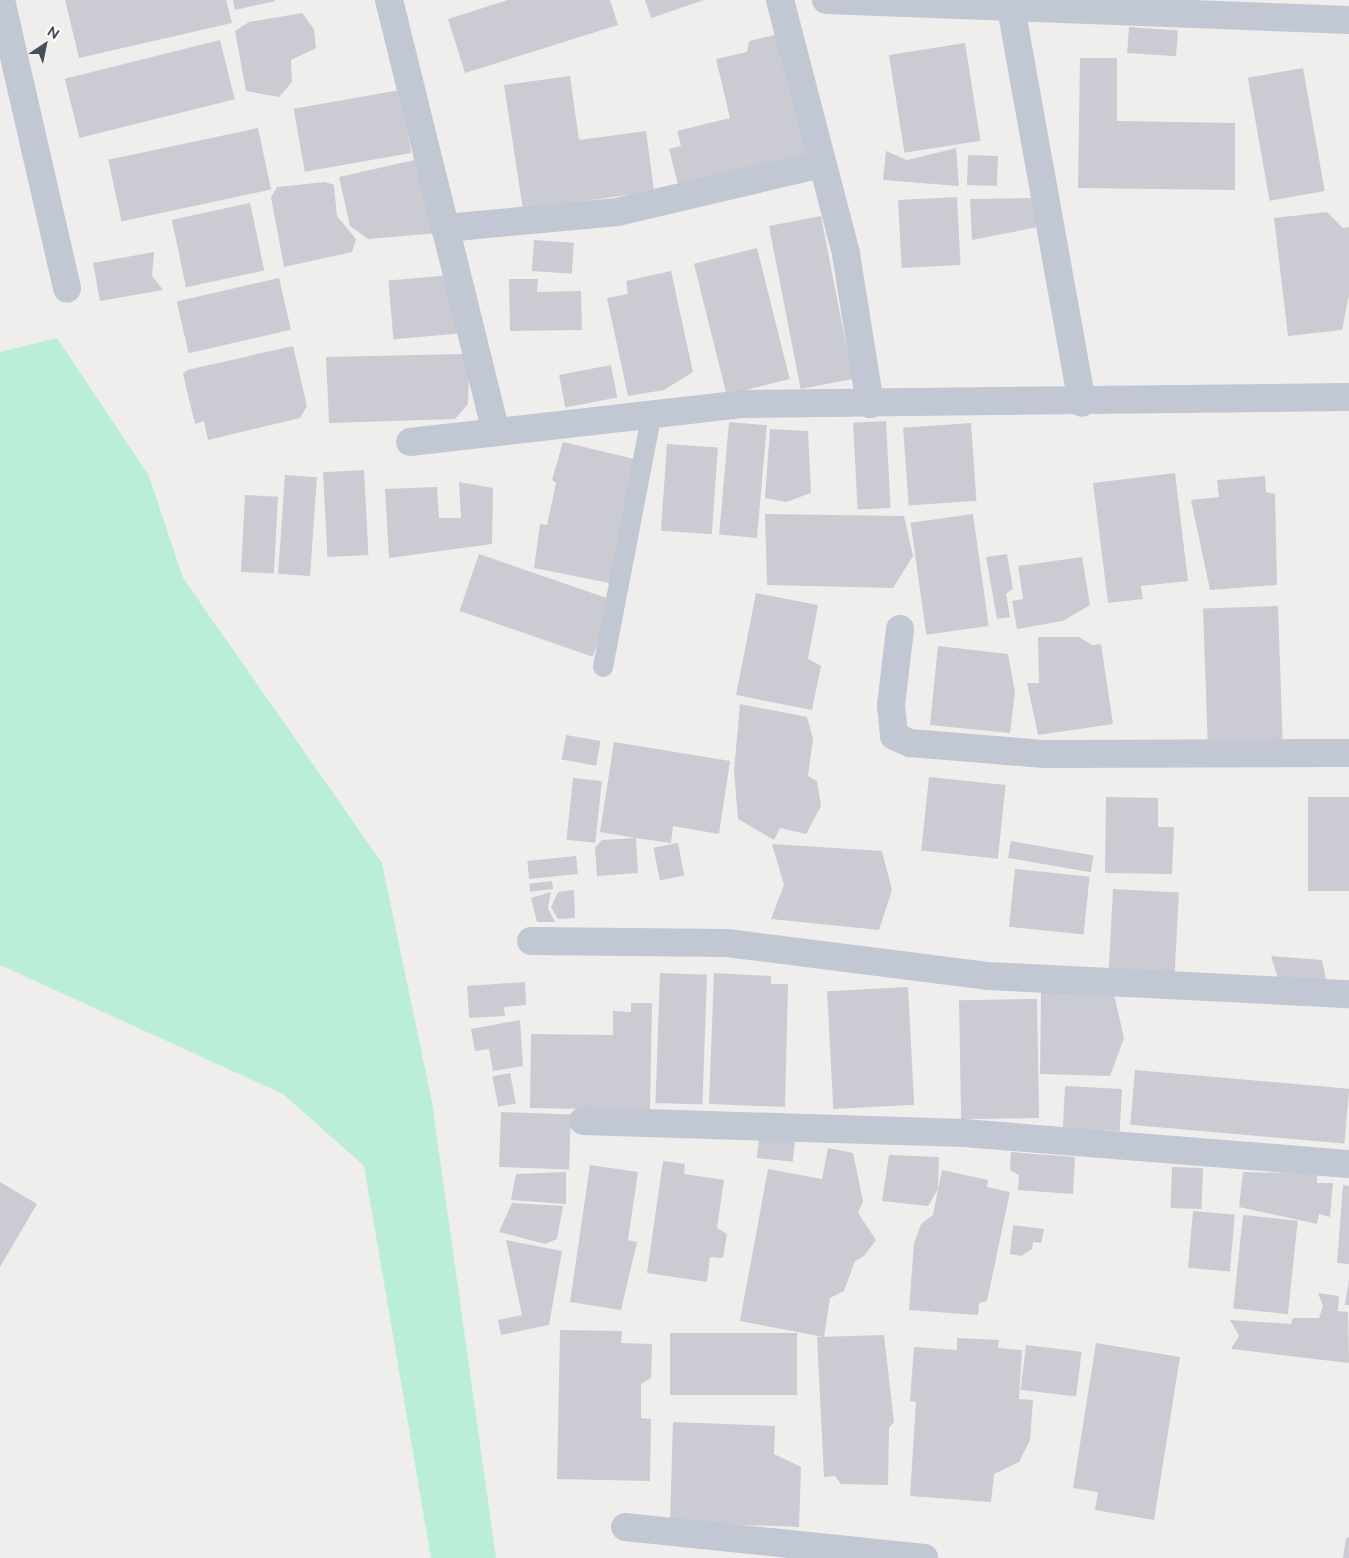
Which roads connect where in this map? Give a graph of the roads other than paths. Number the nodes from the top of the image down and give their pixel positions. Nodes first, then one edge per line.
1 (1, 0) edge
2 (388, 0) edge
3 (780, 0) edge
4 (826, 0) edge
5 (1010, 4) edge
6 (1349, 20) edge
7 (822, 164) junction
8 (445, 228) junction
9 (67, 289) dead end
10 (1349, 397) edge
11 (1082, 403) junction
12 (870, 404) junction
13 (652, 413) junction
14 (496, 431) junction
15 (410, 442) dead end
16 (900, 629) dead end
17 (603, 667) dead end
18 (1349, 753) edge
19 (531, 941) dead end
20 (1349, 994) edge
21 (583, 1121) dead end
22 (1349, 1164) edge
23 (625, 1527) dead end
24 (924, 1558) edge

1 - 9 street
2 - 8 street
3 - 7 street
4 - 5 street
5 - 6 street
5 - 11 street
7 - 8 street
7 - 12 street
8 - 14 street
10 - 11 street
11 - 12 street
12 - 13 street
13 - 14 street
13 - 17 lane
14 - 15 street
16 - 18 street
19 - 20 street
21 - 22 street
23 - 24 street

